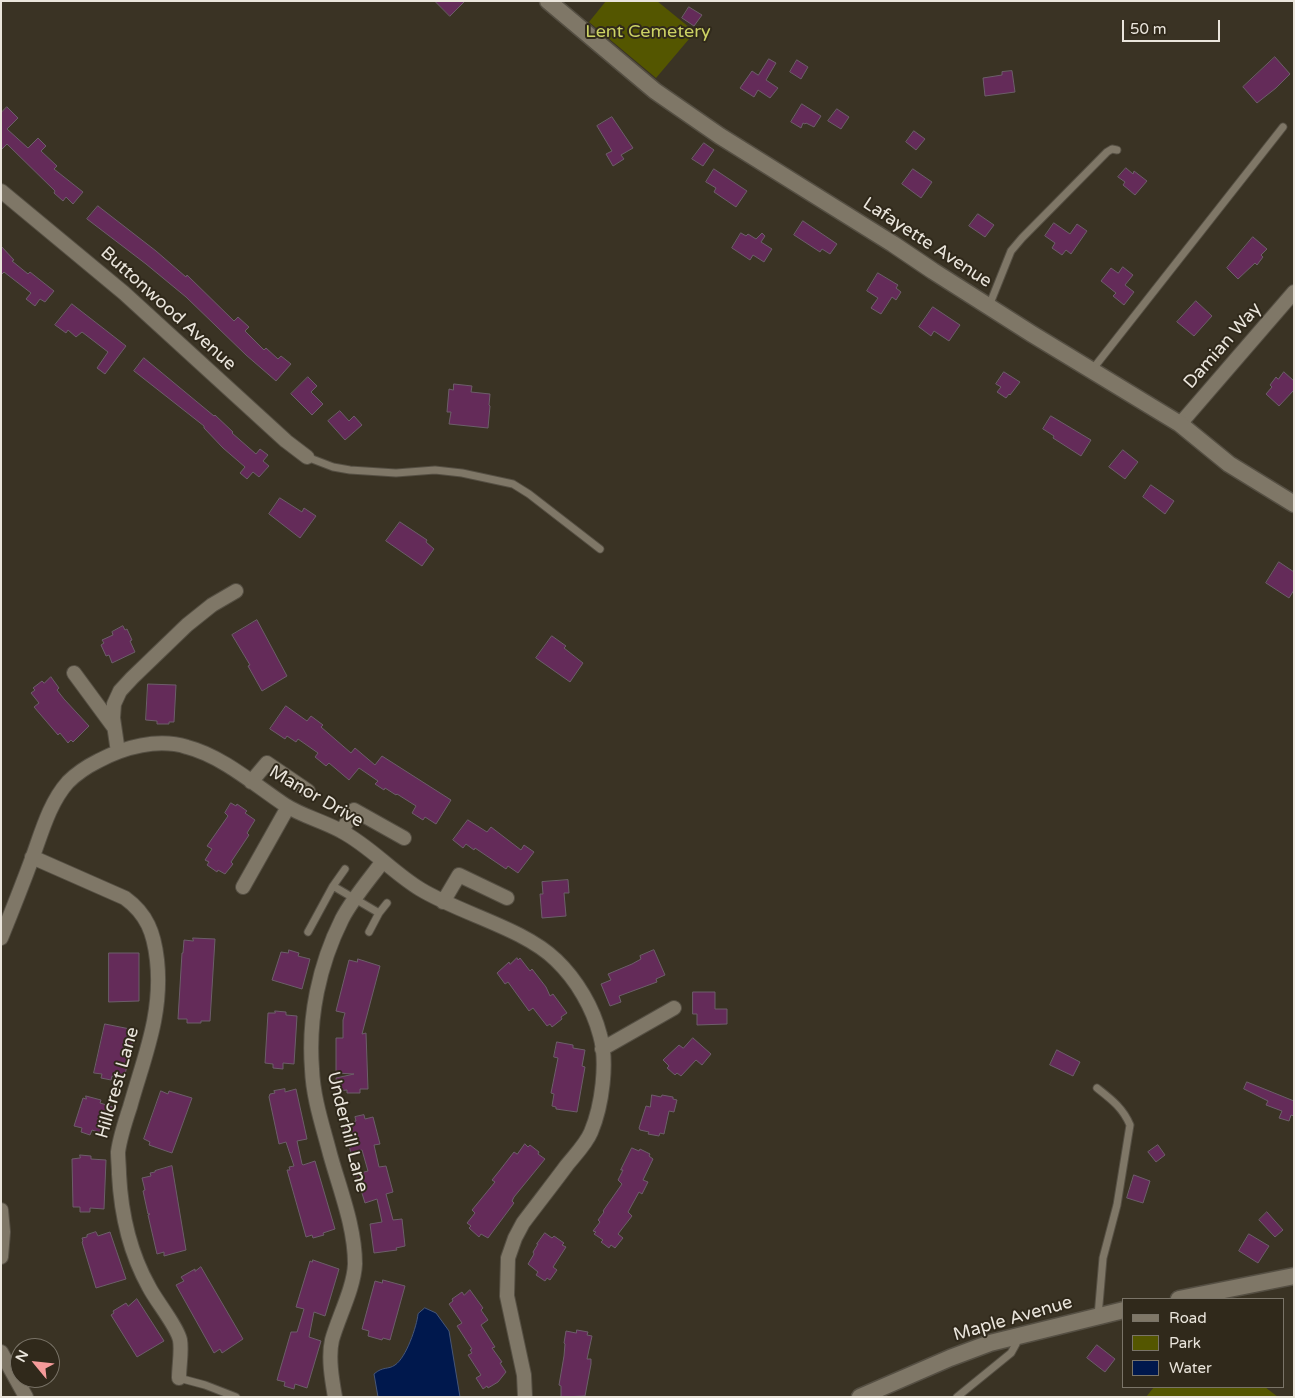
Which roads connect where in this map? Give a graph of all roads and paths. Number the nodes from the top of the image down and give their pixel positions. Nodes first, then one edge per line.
1 (548, 1) edge
2 (1283, 127) dead end
3 (1117, 150) dead end
4 (1, 191) edge
5 (1294, 292) edge
6 (989, 306) junction
7 (1092, 370) junction
8 (1180, 424) junction
9 (307, 457) joint
10 (1294, 504) edge
11 (600, 549) dead end
12 (236, 591) dead end
13 (74, 673) dead end
14 (113, 726) junction
15 (118, 752) junction
16 (251, 782) junction
17 (308, 790) dead end
18 (288, 807) junction
19 (342, 831) junction
20 (404, 838) dead end
21 (32, 857) junction
22 (384, 861) junction
23 (345, 869) dead end
24 (333, 886) junction
25 (243, 887) dead end
26 (507, 898) dead end
27 (355, 899) junction
28 (443, 902) junction
29 (387, 903) dead end
30 (379, 914) junction
31 (308, 932) dead end
32 (370, 932) dead end
33 (1, 938) edge
34 (674, 1008) dead end
35 (602, 1049) junction
36 (1097, 1088) dead end
37 (1, 1210) edge
38 (1, 1258) edge
39 (1294, 1276) edge
40 (1184, 1298) edge
41 (1122, 1310) edge
42 (1098, 1316) junction
43 (1018, 1335) junction
44 (1, 1352) edge
45 (180, 1378) joint
46 (26, 1397) edge
47 (236, 1397) edge
48 (335, 1397) edge
49 (525, 1397) edge
50 (860, 1397) edge
51 (957, 1397) edge

1 - 6 street, Lafayette Avenue
2 - 7 lane
3 - 6 lane
4 - 9 street, Buttonwood Avenue
5 - 8 street, Damian Way
6 - 7 street, Lafayette Avenue
7 - 8 street, Lafayette Avenue
8 - 10 street, Lafayette Avenue
9 - 11 lane
12 - 14 street
13 - 14 street
14 - 15 street
15 - 16 street, Manor Drive
15 - 21 street, Manor Drive
16 - 17 street
16 - 18 street, Manor Drive
18 - 19 street, Manor Drive
18 - 25 street
19 - 20 street
19 - 22 street, Manor Drive
21 - 33 street, Manor Drive
21 - 45 street, Hillcrest Lane
22 - 27 street, Underhill Lane
22 - 28 street, Manor Drive
23 - 24 lane
24 - 27 lane
24 - 31 lane
26 - 28 street
27 - 30 lane
27 - 48 street, Underhill Lane
28 - 35 street, Manor Drive
29 - 30 lane
30 - 32 lane
34 - 35 street
35 - 49 street, Manor Drive
36 - 42 lane
37 - 38 street
39 - 40 street
41 - 42 street, Maple Avenue
42 - 43 street, Maple Avenue
43 - 50 street, Maple Avenue
43 - 51 lane
44 - 46 street
45 - 47 lane, Hillcrest Lane

